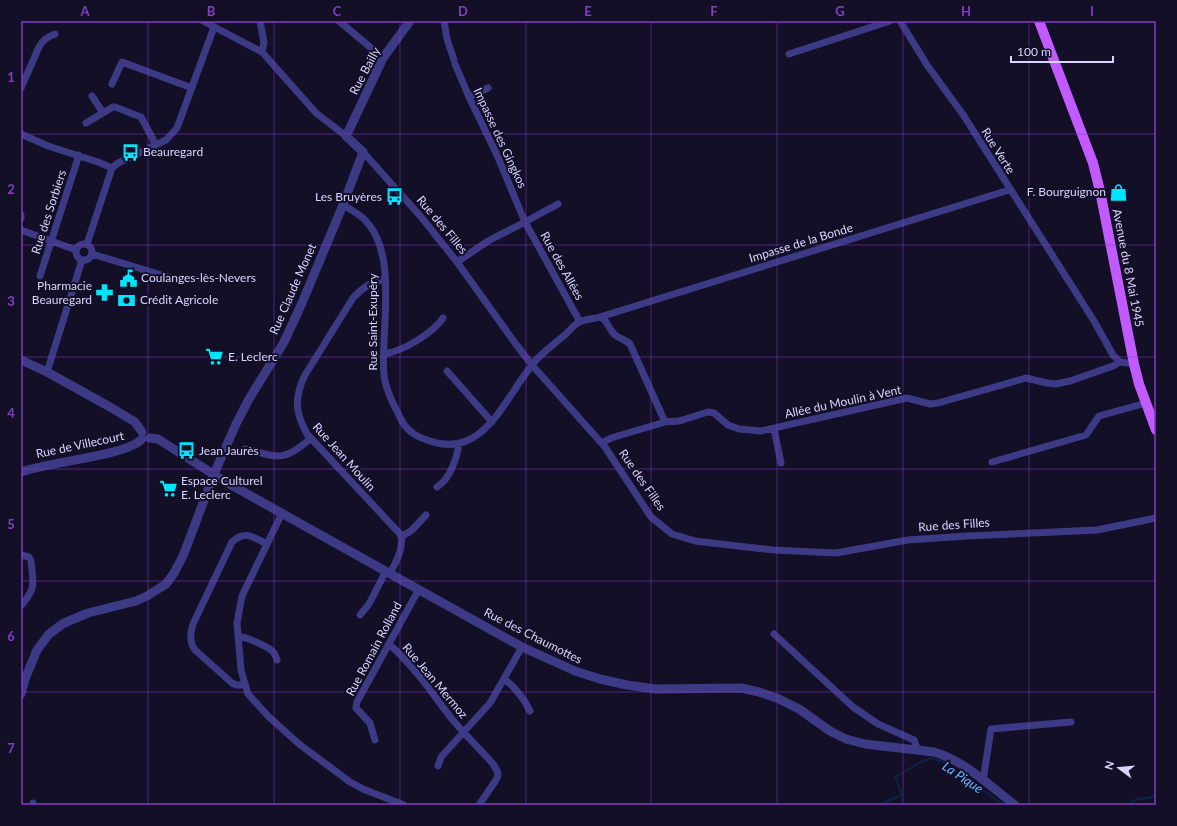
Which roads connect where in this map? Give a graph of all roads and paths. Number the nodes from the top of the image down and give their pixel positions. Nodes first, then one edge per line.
1 (202, 21) edge
2 (260, 21) edge
3 (339, 21) edge
4 (410, 21) edge
5 (444, 21) edge
6 (890, 21) edge
7 (900, 21) edge
8 (1039, 21) edge
9 (214, 27) junction
10 (54, 34) dead end
11 (262, 52) junction
12 (789, 54) dead end
13 (384, 58) junction
14 (112, 84) dead end
15 (21, 88) edge
16 (192, 88) junction
17 (488, 88) dead end
18 (92, 96) dead end
19 (469, 97) junction
20 (102, 114) junction
21 (86, 123) dead end
22 (21, 134) edge
23 (346, 136) junction
24 (156, 144) junction
25 (362, 152) junction
26 (79, 156) junction
27 (112, 168) junction
28 (1010, 190) junction
29 (558, 204) dead end
30 (343, 205) junction
31 (21, 215) edge
32 (21, 218) edge
33 (526, 222) junction
34 (21, 230) edge
35 (52, 241) junction
36 (87, 244) junction
37 (76, 250) junction
38 (92, 254) junction
39 (82, 260) junction
40 (457, 262) junction
41 (40, 276) dead end
42 (385, 278) junction
43 (178, 280) dead end
44 (600, 317) junction
45 (443, 318) dead end
46 (580, 322) junction
47 (384, 354) junction
48 (21, 360) edge
49 (1120, 362) junction
50 (1134, 364) junction
51 (532, 365) junction
52 (447, 371) dead end
53 (47, 372) junction
54 (1146, 403) junction
55 (492, 422) junction
56 (666, 422) junction
57 (774, 429) junction
58 (1156, 430) edge
59 (144, 436) junction
60 (311, 438) junction
61 (459, 443) junction
62 (602, 443) junction
63 (244, 449) dead end
64 (992, 462) dead end
65 (781, 463) dead end
66 (21, 472) edge
67 (214, 474) junction
68 (437, 487) dead end
69 (282, 513) junction
70 (426, 515) dead end
71 (1156, 518) edge
72 (401, 537) junction
73 (267, 544) junction
74 (21, 555) edge
75 (388, 572) junction
76 (419, 589) junction
77 (21, 606) edge
78 (360, 616) dead end
79 (774, 634) dead end
80 (238, 636) junction
81 (389, 644) junction
82 (522, 646) junction
83 (276, 660) dead end
84 (504, 679) junction
85 (245, 685) junction
86 (21, 694) edge
87 (530, 711) dead end
88 (1072, 722) dead end
89 (465, 732) junction
90 (375, 740) dead end
91 (918, 751) junction
92 (438, 766) dead end
93 (983, 781) junction
94 (404, 805) edge
95 (479, 805) edge
96 (1015, 805) edge

1 - 9 street
2 - 11 street
3 - 13 street
4 - 13 street, Rue Bailly
5 - 19 street, Impasse des Gingkos
6 - 12 street
7 - 28 street, Rue Verte
8 - 50 main road, Avenue du 8 Mai 1945
9 - 11 street
9 - 16 street
10 - 15 street
11 - 23 street
13 - 23 street, Rue Bailly
14 - 16 street
16 - 24 street
17 - 19 street
18 - 20 street
19 - 33 street, Impasse des Gingkos
20 - 21 street
20 - 24 street
22 - 26 street
23 - 25 street, Rue des Filles
24 - 27 street
25 - 30 street, Rue Claude Monet
25 - 40 street, Rue des Filles
26 - 27 street
26 - 35 street, Rue des Sorbiers
27 - 36 street
28 - 44 street, Impasse de la Bonde
28 - 49 street, Rue Verte
29 - 33 street
30 - 42 street, Rue Saint-Exupéry
30 - 67 street, Rue Claude Monet
31 - 32 street
33 - 40 street
33 - 46 street, Rue des Allées
34 - 35 street
35 - 37 street
35 - 41 street, Rue des Sorbiers
36 - 37 street
36 - 38 street
37 - 39 street
38 - 39 street
38 - 43 street
39 - 53 street
40 - 51 street, Rue des Filles
42 - 47 street, Rue Saint-Exupéry
42 - 60 street, Rue Jean Moulin
44 - 46 street, Impasse de la Bonde
44 - 56 street
45 - 47 street
46 - 51 street, Rue Saint-Exupéry
47 - 61 street, Rue Saint-Exupéry
48 - 53 street
49 - 50 street
49 - 57 street, Allée du Moulin à Vent
50 - 54 main road, Avenue du 8 Mai 1945
51 - 55 street, Rue Saint-Exupéry
51 - 62 street, Rue des Filles
52 - 55 street
53 - 59 street
54 - 58 main road, Avenue du 8 Mai 1945
54 - 64 street
55 - 61 street, Rue Saint-Exupéry
56 - 57 street, Allée du Moulin à Vent
56 - 62 street, Allée du Moulin à Vent
57 - 65 street
59 - 66 street, Rue de Villecourt
59 - 67 street, Rue des Chaumottes
60 - 63 street
60 - 72 street, Rue Jean Moulin
61 - 68 street
62 - 71 street, Rue des Filles
67 - 69 street, Rue des Chaumottes
67 - 86 street, Rue Claude Monet
69 - 73 street
69 - 75 street, Rue des Chaumottes
70 - 72 street
72 - 75 street
73 - 80 street
73 - 85 street
74 - 77 street
75 - 76 street, Rue des Chaumottes
75 - 78 street
76 - 81 street, Rue Romain Rolland
76 - 82 street, Rue des Chaumottes
79 - 91 street
80 - 83 street
80 - 85 street
81 - 89 street, Rue Jean Mermoz
81 - 90 street, Rue Romain Rolland
82 - 84 street
82 - 91 street, Rue des Chaumottes
84 - 87 street
84 - 89 street
85 - 94 street
88 - 93 street
89 - 92 street
89 - 95 street, Rue Jean Mermoz
91 - 93 street, Rue des Chaumottes
93 - 96 street, Rue des Chaumottes

